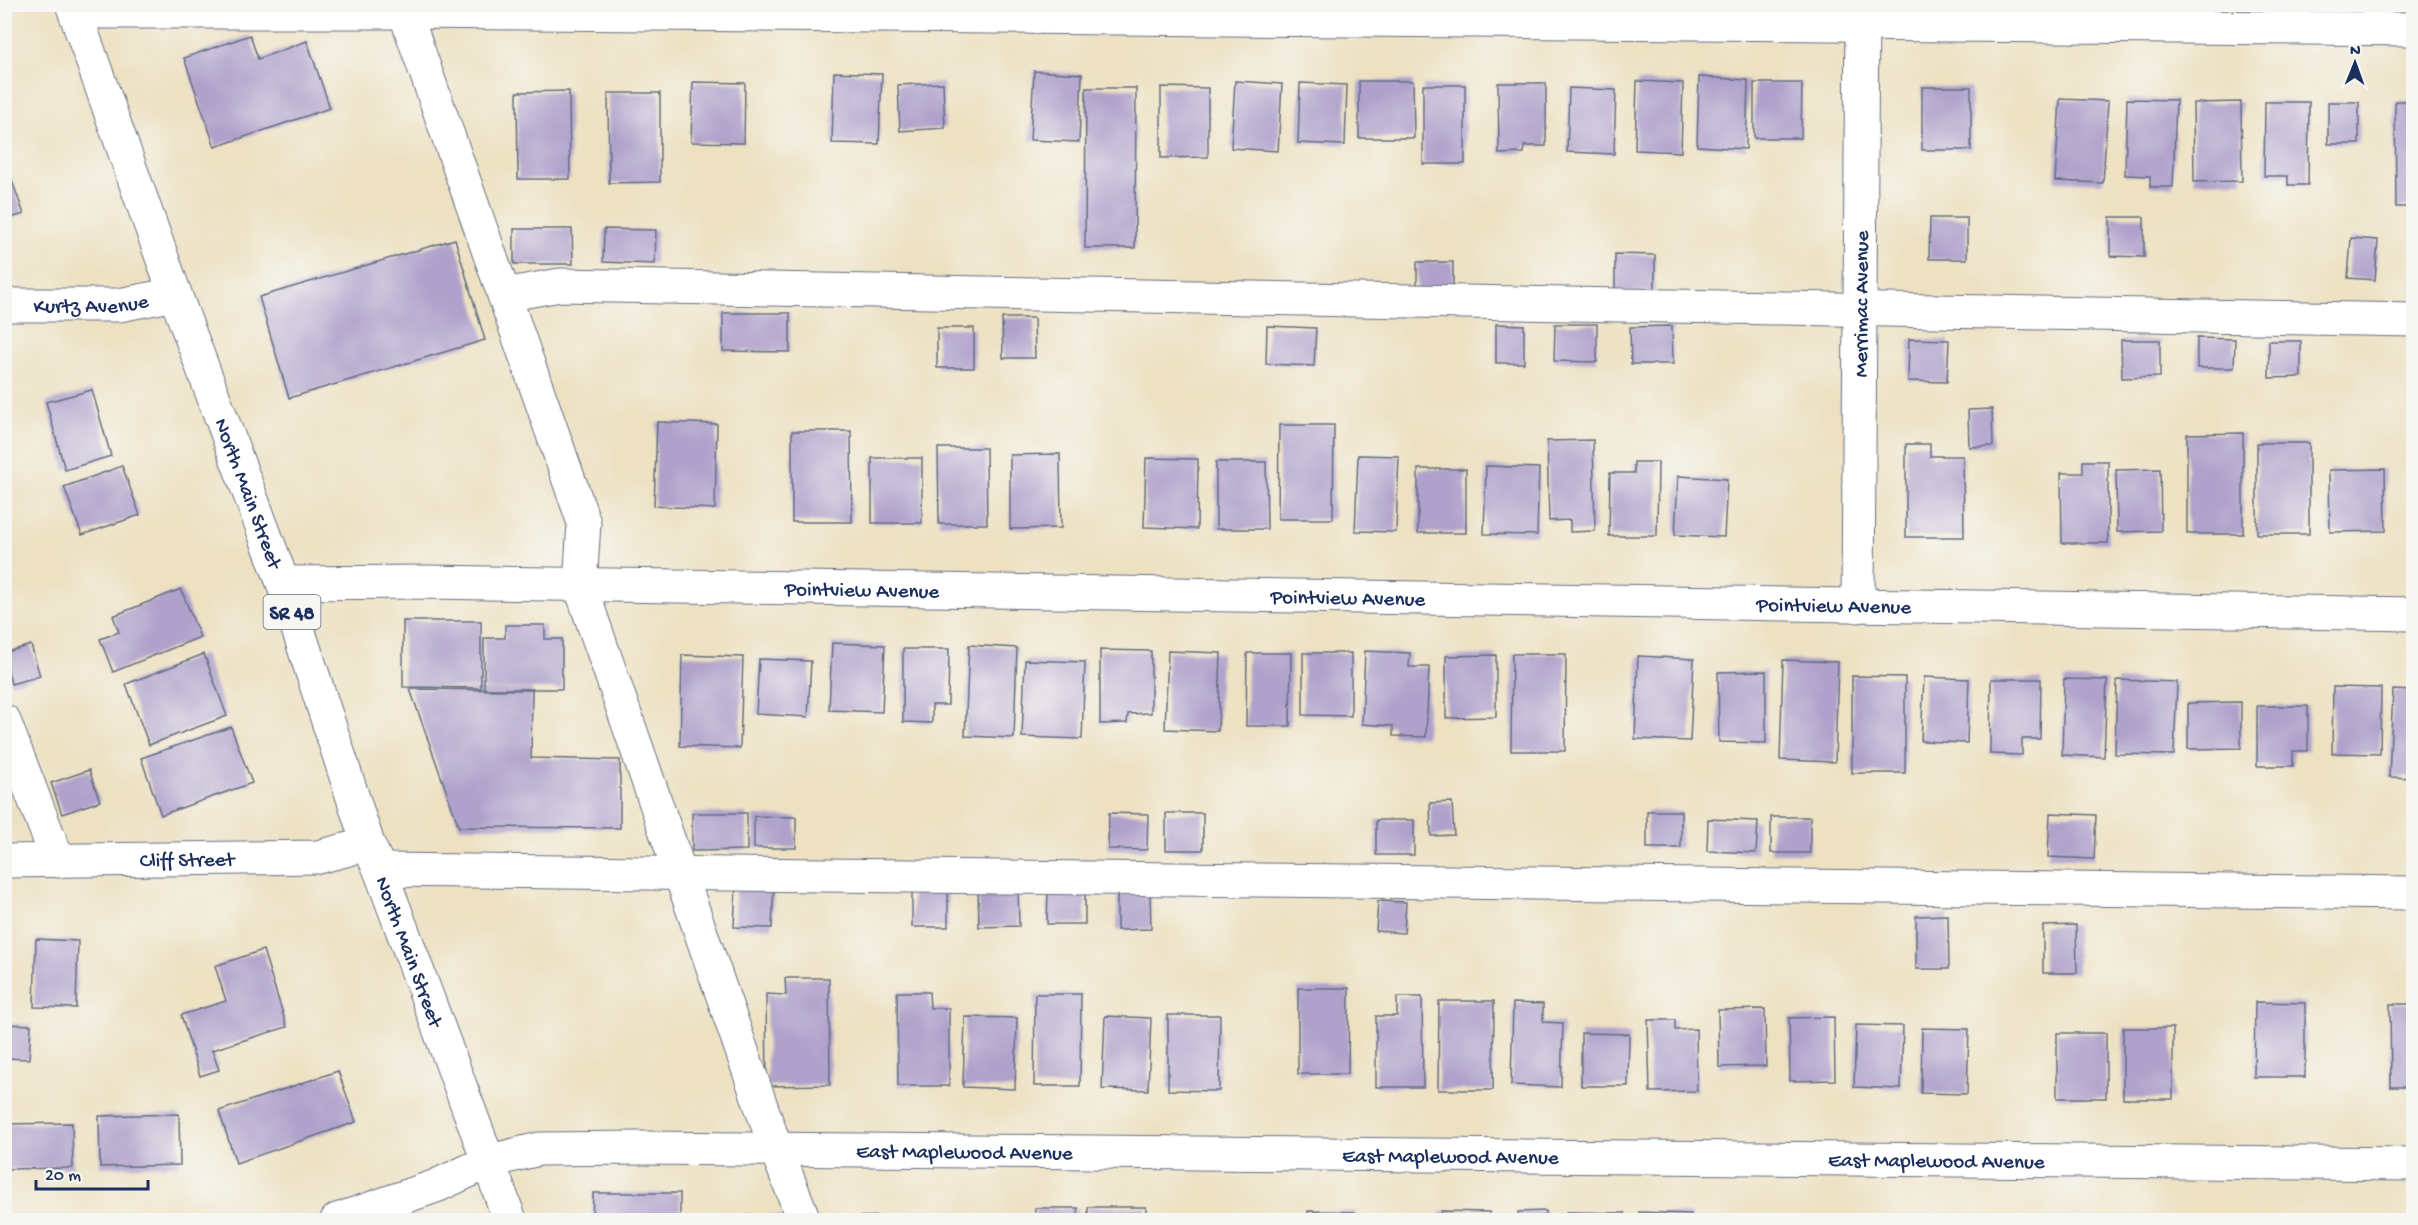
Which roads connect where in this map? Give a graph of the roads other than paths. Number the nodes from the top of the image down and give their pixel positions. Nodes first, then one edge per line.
1 (73, 8) edge
2 (404, 8) edge
3 (1862, 15) edge
4 (2414, 29) edge
5 (175, 294) junction
6 (504, 295) junction
7 (4, 305) edge
8 (1861, 310) junction
9 (2414, 320) edge
10 (283, 583) junction
11 (580, 585) junction
12 (1858, 606) junction
13 (2414, 614) edge
14 (4, 721) edge
15 (374, 857) junction
16 (4, 861) edge
17 (58, 861) junction
18 (680, 873) junction
19 (2414, 893) edge
20 (776, 1149) junction
21 (490, 1161) junction
22 (2414, 1164) edge
23 (337, 1221) edge
24 (510, 1221) edge
25 (804, 1221) edge

1 - 2 street
1 - 5 street, North Main Street / SR 48
2 - 3 street
2 - 6 street
3 - 4 street
3 - 8 street, Merrimac Avenue
5 - 7 street, Kurtz Avenue
5 - 10 street, North Main Street / SR 48
6 - 8 street
6 - 11 street
8 - 9 street
8 - 12 street, Merrimac Avenue
10 - 11 street, Pointview Avenue
10 - 15 street, North Main Street / SR 48
11 - 12 street, Pointview Avenue
11 - 18 street
12 - 13 street, Pointview Avenue
14 - 17 street
15 - 17 street, Cliff Street
15 - 18 street, Cliff Street
15 - 21 street, North Main Street / SR 48
16 - 17 street, Cliff Street
18 - 19 street, Cliff Street
18 - 20 street
20 - 21 street, East Maplewood Avenue
20 - 22 street, East Maplewood Avenue
20 - 25 street
21 - 23 street, East Maplewood Avenue
21 - 24 street, North Main Street / SR 48

